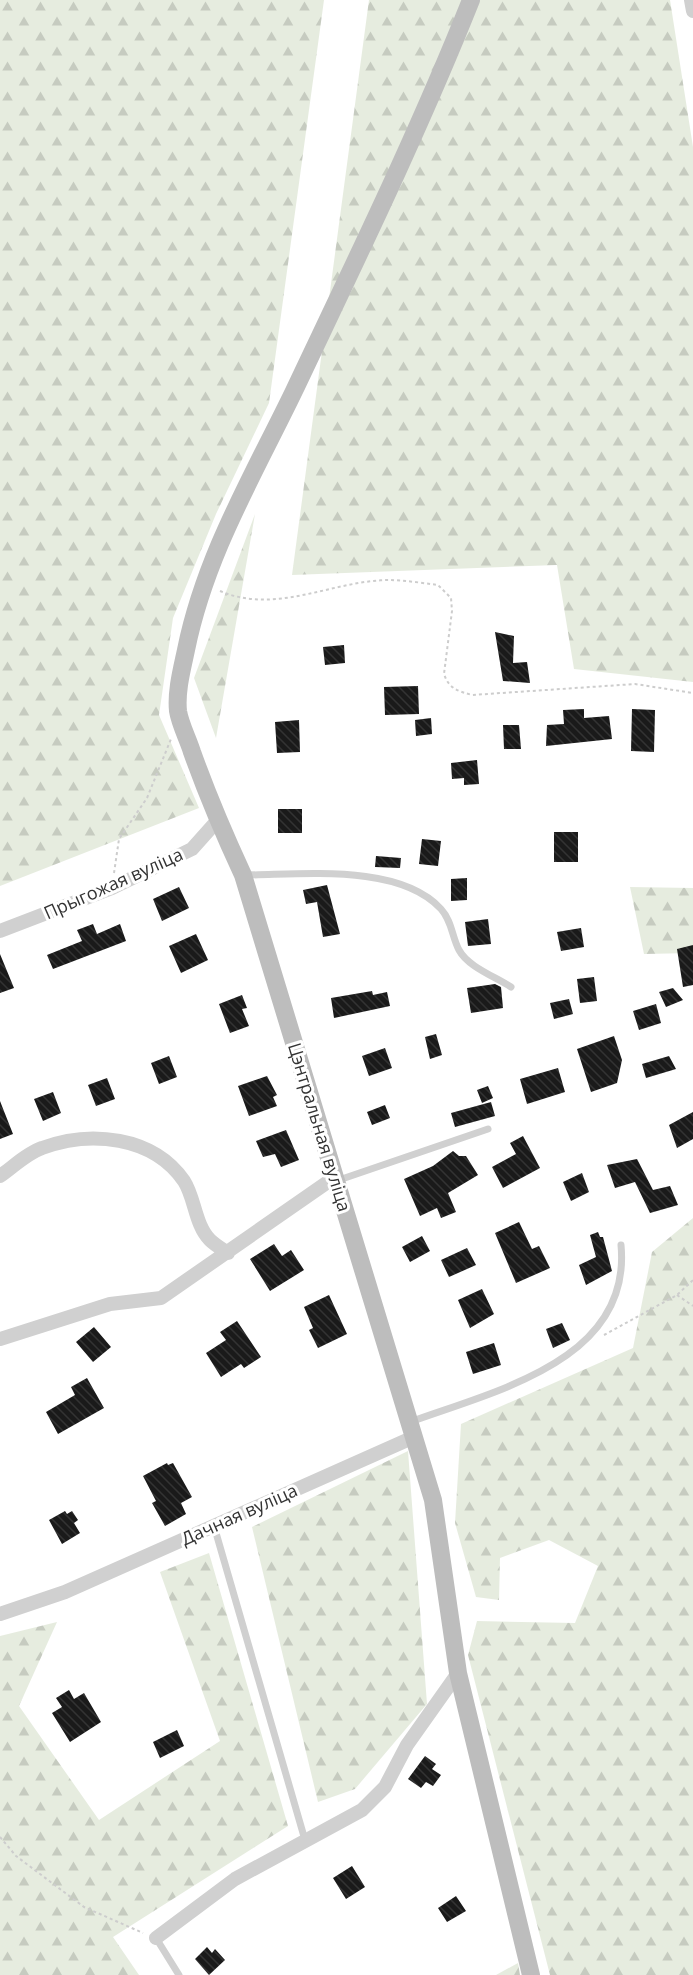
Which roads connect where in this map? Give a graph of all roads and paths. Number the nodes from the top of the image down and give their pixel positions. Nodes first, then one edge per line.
1 (471, 0) edge
2 (691, 0) edge
3 (693, 11) edge
4 (203, 584) junction
5 (693, 693) edge
6 (178, 712) junction
7 (217, 821) junction
8 (243, 875) junction
9 (111, 888) junction
10 (0, 931) edge
11 (511, 987) dead end
12 (488, 1129) dead end
13 (0, 1176) edge
14 (336, 1179) junction
15 (621, 1245) dead end
16 (228, 1253) junction
17 (693, 1280) edge
18 (677, 1294) junction
19 (693, 1306) edge
20 (0, 1339) edge
21 (575, 1351) junction
22 (412, 1429) junction
23 (214, 1526) junction
24 (0, 1614) edge
25 (458, 1673) junction
26 (0, 1837) edge
27 (305, 1840) junction
28 (156, 1938) junction
29 (179, 1975) edge
30 (531, 1975) edge

1 - 4 street
2 - 3 street
4 - 5 path
4 - 6 street
6 - 7 street, Цэнтральная вуліца
6 - 9 path
7 - 8 street, Цэнтральная вуліца
7 - 9 street, Прыгожая вуліца
8 - 11 lane
8 - 14 street, Цэнтральная вуліца
9 - 10 street, Прыгожая вуліца
12 - 14 lane
13 - 16 street
14 - 16 street
14 - 22 street, Цэнтральная вуліца
15 - 21 lane
16 - 20 street
17 - 18 path
18 - 19 path
18 - 21 path
21 - 22 lane
22 - 23 street, Дачная вуліца
22 - 25 street, Цэнтральная вуліца
23 - 24 street, Дачная вуліца
23 - 27 lane
25 - 27 street
25 - 30 street, Цэнтральная вуліца
26 - 28 path
27 - 28 street
28 - 29 lane

